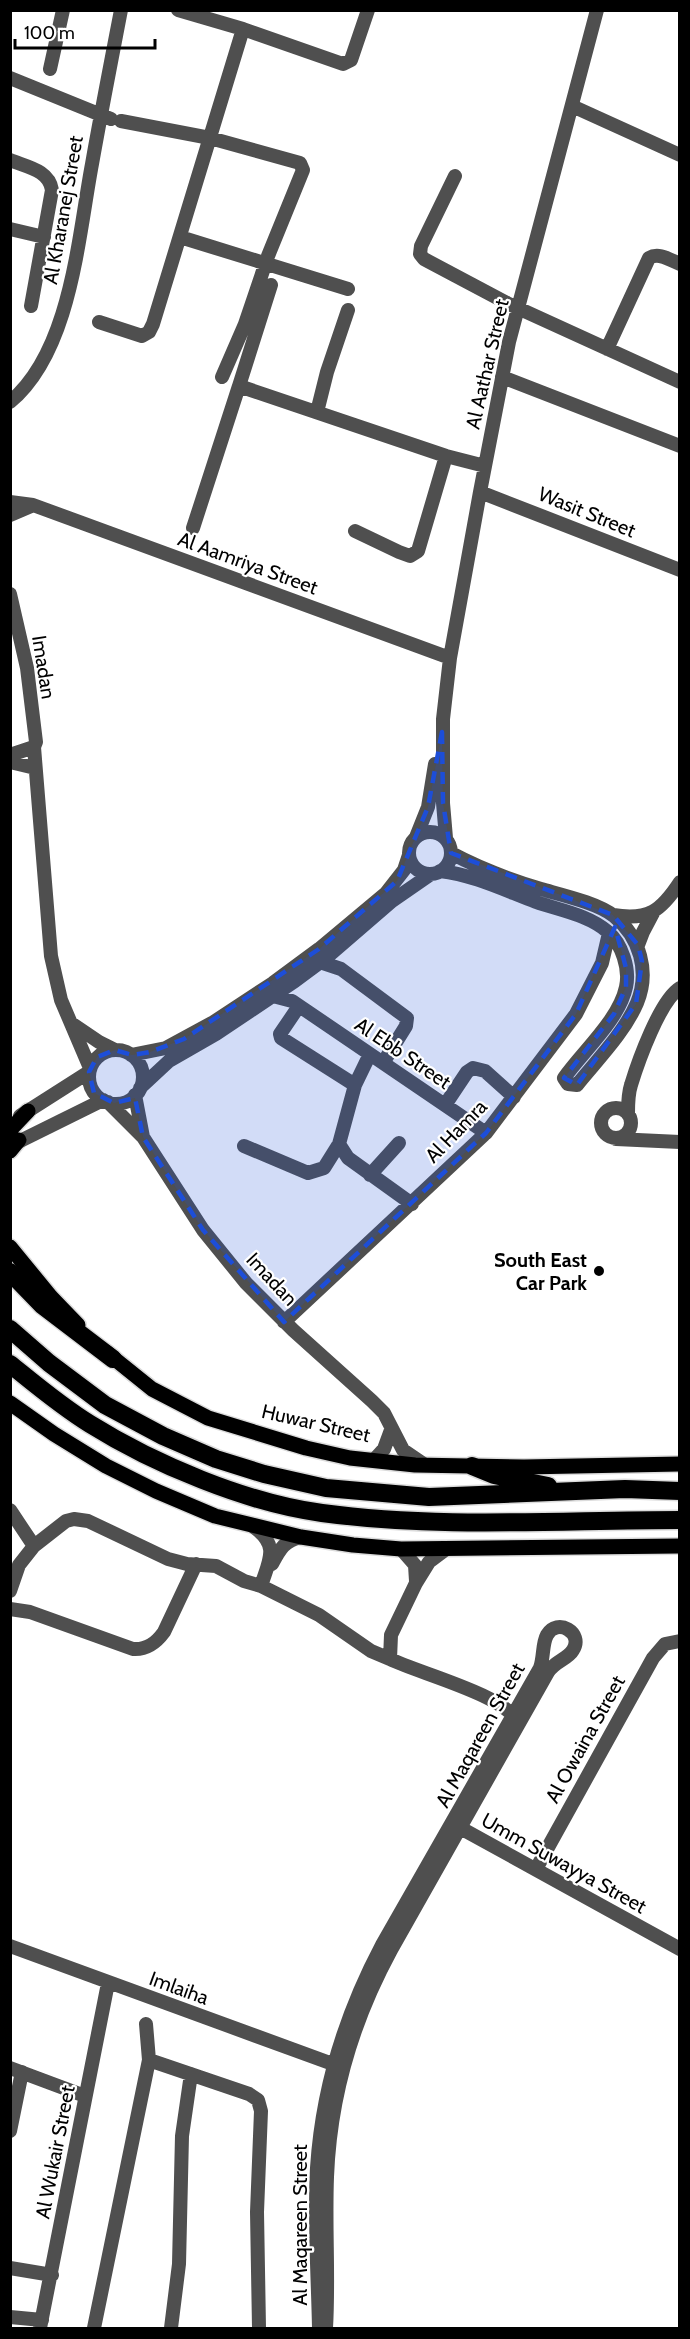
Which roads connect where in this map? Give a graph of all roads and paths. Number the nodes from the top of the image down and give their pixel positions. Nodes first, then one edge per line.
1 (63, 10) edge
2 (121, 10) edge
3 (178, 10) edge
4 (368, 10) edge
5 (597, 10) edge
6 (243, 29) junction
7 (10, 78) edge
8 (46, 92) junction
9 (572, 105) junction
10 (111, 118) junction
11 (210, 138) junction
12 (680, 155) edge
13 (10, 160) edge
14 (455, 176) dead end
15 (10, 229) edge
16 (44, 237) junction
17 (180, 237) junction
18 (265, 263) junction
19 (680, 264) edge
20 (271, 285) dead end
21 (348, 289) dead end
22 (32, 306) dead end
23 (520, 309) junction
24 (348, 310) dead end
25 (99, 322) dead end
26 (607, 349) junction
27 (222, 377) dead end
28 (502, 377) junction
29 (680, 382) edge
30 (239, 386) junction
31 (10, 402) edge
32 (317, 412) junction
33 (680, 446) edge
34 (446, 456) junction
35 (485, 466) junction
36 (480, 492) junction
37 (10, 495) edge
38 (10, 502) edge
39 (33, 505) junction
40 (10, 515) edge
41 (193, 528) dead end
42 (355, 531) dead end
43 (680, 570) edge
44 (10, 594) edge
45 (10, 635) edge
46 (450, 658) junction
47 (442, 732) junction
48 (34, 747) junction
49 (10, 755) edge
50 (10, 762) edge
51 (35, 768) junction
52 (416, 837) junction
53 (446, 838) junction
54 (451, 853) junction
55 (410, 855) junction
56 (436, 872) junction
57 (680, 882) edge
58 (653, 913) junction
59 (613, 915) junction
60 (609, 933) junction
61 (638, 945) junction
62 (340, 946) junction
63 (320, 962) junction
64 (341, 969) junction
65 (294, 981) junction
66 (680, 988) edge
67 (273, 996) junction
68 (299, 1006) junction
69 (68, 1022) junction
70 (115, 1050) junction
71 (370, 1054) junction
72 (131, 1055) junction
73 (383, 1063) junction
74 (90, 1070) junction
75 (355, 1085) junction
76 (631, 1086) junction
77 (137, 1091) junction
78 (514, 1097) junction
79 (105, 1101) junction
80 (445, 1105) junction
81 (610, 1110) junction
82 (28, 1111) junction
83 (629, 1115) junction
84 (10, 1121) edge
85 (486, 1133) junction
86 (143, 1137) junction
87 (615, 1139) junction
88 (13, 1142) edge
89 (674, 1142) edge
90 (399, 1143) dead end
91 (339, 1144) junction
92 (244, 1146) dead end
93 (370, 1175) junction
94 (412, 1204) junction
95 (10, 1247) edge
96 (10, 1272) edge
97 (284, 1322) junction
98 (10, 1329) edge
99 (113, 1359) junction
100 (10, 1364) edge
101 (10, 1403) edge
102 (391, 1430) junction
103 (374, 1460) junction
104 (680, 1464) edge
105 (425, 1465) junction
106 (472, 1466) junction
107 (680, 1491) edge
108 (573, 1492) junction
109 (10, 1510) edge
110 (680, 1520) edge
111 (254, 1527) junction
112 (301, 1537) junction
113 (34, 1546) junction
114 (680, 1546) edge
115 (401, 1549) junction
116 (445, 1550) junction
117 (196, 1564) junction
118 (265, 1572) junction
119 (416, 1583) junction
120 (261, 1586) junction
121 (10, 1591) edge
122 (10, 1609) edge
123 (680, 1641) edge
124 (390, 1659) junction
125 (516, 1720) junction
126 (457, 1826) junction
127 (536, 1869) junction
128 (678, 1943) edge
129 (10, 1946) edge
130 (108, 1983) junction
131 (146, 2024) dead end
132 (149, 2060) junction
133 (339, 2066) junction
134 (16, 2070) edge
135 (191, 2074) junction
136 (85, 2096) junction
137 (10, 2131) edge
138 (10, 2268) edge
139 (52, 2275) junction
140 (10, 2317) edge
141 (41, 2324) edge
142 (94, 2328) edge
143 (171, 2328) edge
144 (259, 2328) edge
145 (320, 2328) edge
146 (326, 2328) edge

1 - 8 street
2 - 10 street, Al Kharanej Street
3 - 6 street
4 - 6 street
5 - 9 street, Al Aathar Street
6 - 11 street
7 - 8 street
8 - 10 street
9 - 12 street
9 - 23 street, Al Aathar Street
10 - 11 street
10 - 31 street, Al Kharanej Street
11 - 17 street
11 - 18 street
13 - 16 street
14 - 23 street
15 - 16 street
16 - 22 street
17 - 18 street
17 - 25 street
18 - 21 street
18 - 27 street
19 - 26 street
20 - 30 street
23 - 26 street
23 - 28 street, Al Aathar Street
24 - 32 street
26 - 29 street
28 - 33 street
28 - 35 street, Al Aathar Street
30 - 32 street
30 - 41 street
32 - 34 street
34 - 35 street
34 - 42 street
35 - 36 street, Al Aathar Street
36 - 43 street, Wasit Street
36 - 46 street, Al Aathar Street
37 - 39 street, Al Aamriya Street
38 - 39 street, Al Aamriya Street
39 - 40 street
39 - 46 street, Al Aamriya Street
44 - 48 street, Imadan
45 - 48 street, Imadan
46 - 47 street, Al Aathar Street
47 - 52 street, Al Aathar Street
47 - 53 street, Al Aathar Street
48 - 49 street
48 - 51 street, Imadan
50 - 51 street
51 - 69 street, Imadan
52 - 53 street
52 - 55 street
53 - 54 street
54 - 56 street
54 - 59 street
55 - 56 street
55 - 72 street
56 - 60 street
56 - 62 street
57 - 58 street
58 - 59 street
58 - 61 street
59 - 61 street
60 - 61 street
60 - 78 street, Al Hamra
62 - 63 street
62 - 64 street
63 - 64 street
63 - 65 street
64 - 73 street
65 - 67 street
65 - 68 street
66 - 76 street
67 - 68 street, Al Ebb Street
67 - 77 street
68 - 71 street, Al Ebb Street
68 - 75 street
69 - 70 street
69 - 74 street, Imadan
70 - 72 street
70 - 74 street
71 - 73 street, Al Ebb Street
71 - 75 street
72 - 77 street
73 - 80 street, Al Ebb Street
74 - 79 street
74 - 82 street
75 - 91 street
76 - 81 street
76 - 83 street
77 - 79 street
77 - 86 street, Imadan
78 - 80 street
78 - 85 street, Al Hamra
79 - 86 street, Imadan
79 - 88 street
80 - 85 street, Al Ebb Street
81 - 83 street
81 - 87 street
82 - 84 street
82 - 88 main road
83 - 87 street
83 - 89 street
85 - 94 street, Al Hamra
86 - 97 street, Imadan
87 - 89 street
90 - 93 street
91 - 92 street
91 - 93 street
93 - 94 street
94 - 97 street, Al Hamra
95 - 99 main road, Huwar Street
96 - 99 highway
97 - 102 street, Imadan
98 - 108 highway
99 - 103 main road, Huwar Street
100 - 110 highway
101 - 111 main road
102 - 103 street
102 - 105 street, Imadan
103 - 105 main road, Huwar Street
104 - 106 main road, Huwar Street
105 - 106 main road, Huwar Street
106 - 108 highway
107 - 108 highway
109 - 113 street
111 - 112 main road
111 - 118 street
112 - 115 main road
112 - 118 street
113 - 117 street
113 - 121 street
114 - 116 main road
115 - 116 main road
115 - 119 street
116 - 119 street
117 - 120 street
117 - 122 street
118 - 120 street
119 - 124 street
120 - 124 street
123 - 127 street, Al Owaina Street
124 - 125 street
125 - 125 street, Al Maqareen Street
125 - 126 street, Al Maqareen Street
126 - 127 street, Umm Suwayya Street
126 - 133 street, Al Maqareen Street
127 - 128 street, Umm Suwayya Street
129 - 130 street, Imlaiha
130 - 133 street, Imlaiha
130 - 136 street, Al Wukair Street
131 - 132 street
132 - 135 street
132 - 142 street
133 - 145 street, Al Maqareen Street
133 - 146 street, Al Maqareen Street
134 - 136 street
134 - 137 street
135 - 143 street
135 - 144 street
136 - 139 street, Al Wukair Street
138 - 139 street
139 - 141 street, Al Wukair Street
140 - 141 street

